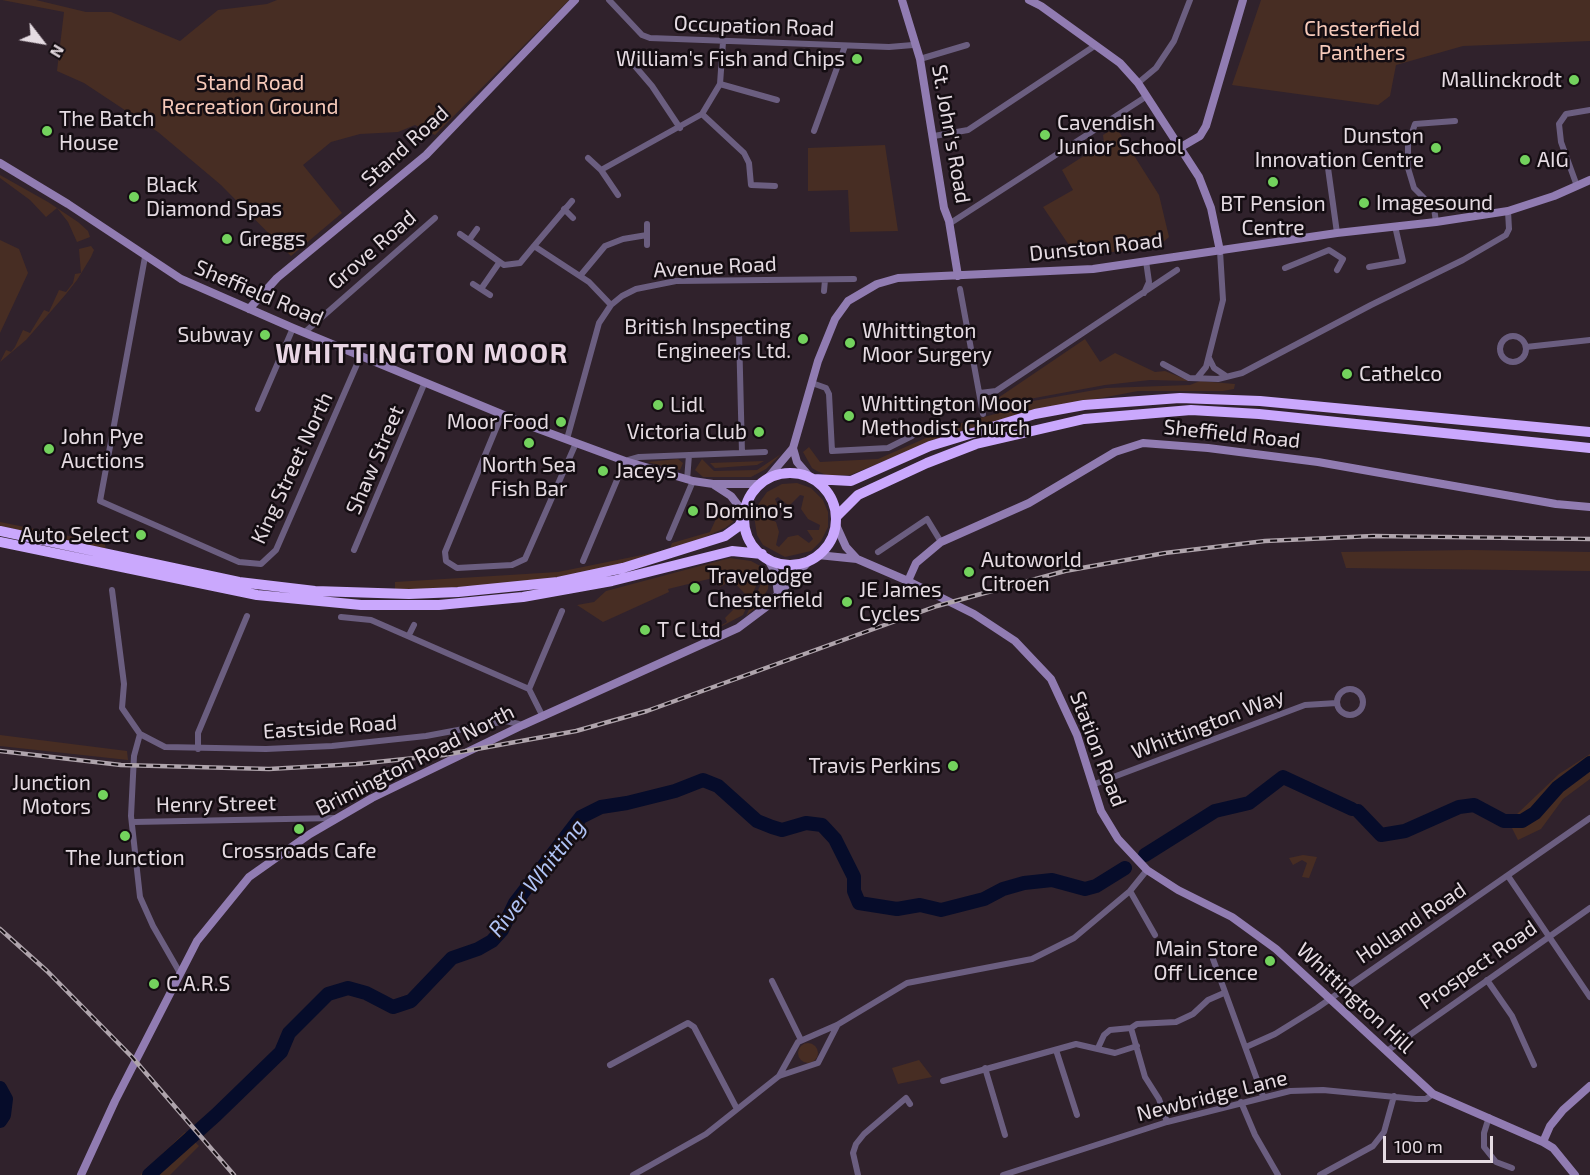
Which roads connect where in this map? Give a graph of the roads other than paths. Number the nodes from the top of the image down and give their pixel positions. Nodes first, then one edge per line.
1 (575, 0) edge
2 (609, 0) edge
3 (902, 0) edge
4 (1029, 0) edge
5 (1190, 0) edge
6 (1243, 0) edge
7 (1043, 3) edge
8 (723, 42) junction
9 (913, 45) junction
10 (967, 45) dead end
11 (1096, 45) junction
12 (845, 46) junction
13 (920, 59) junction
14 (634, 65) dead end
15 (1138, 83) junction
16 (720, 84) junction
17 (1147, 96) junction
18 (777, 100) dead end
19 (1590, 110) edge
20 (702, 114) junction
21 (1455, 121) dead end
22 (680, 128) junction
23 (814, 131) dead end
24 (934, 136) junction
25 (1181, 147) junction
26 (588, 158) dead end
27 (0, 164) edge
28 (1328, 168) dead end
29 (601, 170) junction
30 (1590, 180) edge
31 (775, 186) dead end
32 (1577, 186) junction
33 (618, 195) dead end
34 (572, 201) dead end
35 (564, 209) junction
36 (1508, 211) junction
37 (435, 218) dead end
38 (573, 218) dead end
39 (1436, 222) junction
40 (646, 224) dead end
41 (949, 225) junction
42 (1395, 226) junction
43 (477, 229) dead end
44 (460, 234) dead end
45 (1333, 234) junction
46 (647, 235) junction
47 (469, 240) junction
48 (647, 245) dead end
49 (534, 246) junction
50 (1329, 250) junction
51 (1220, 251) junction
52 (145, 257) junction
53 (1146, 261) junction
54 (499, 263) junction
55 (1369, 267) dead end
56 (1285, 268) dead end
57 (1177, 270) dead end
58 (1337, 270) dead end
59 (580, 276) junction
60 (958, 276) junction
61 (854, 279) dead end
62 (825, 280) junction
63 (473, 284) dead end
64 (481, 289) junction
65 (960, 289) dead end
66 (824, 291) dead end
67 (1144, 294) junction
68 (490, 295) dead end
69 (611, 305) junction
70 (249, 309) junction
71 (293, 328) junction
72 (305, 332) junction
73 (739, 332) dead end
74 (1590, 340) edge
75 (1526, 347) junction
76 (361, 355) junction
77 (1209, 357) junction
78 (1163, 364) dead end
79 (1226, 376) junction
80 (1197, 379) junction
81 (425, 382) junction
82 (812, 383) junction
83 (980, 393) junction
84 (258, 408) dead end
85 (502, 414) junction
86 (983, 414) dead end
87 (1590, 432) edge
88 (912, 436) dead end
89 (572, 441) junction
90 (793, 448) junction
91 (1590, 448) edge
92 (832, 451) junction
93 (765, 452) dead end
94 (823, 452) dead end
95 (742, 453) junction
96 (689, 455) junction
97 (625, 461) junction
98 (811, 478) junction
99 (690, 481) junction
100 (763, 482) junction
101 (713, 484) junction
102 (1590, 507) edge
103 (744, 516) junction
104 (836, 521) junction
105 (0, 531) edge
106 (669, 538) dead end
107 (0, 542) edge
108 (941, 542) junction
109 (889, 545) junction
110 (354, 550) dead end
111 (894, 551) dead end
112 (878, 552) dead end
113 (764, 556) junction
114 (814, 557) junction
115 (857, 559) junction
116 (583, 561) dead end
117 (908, 581) junction
118 (112, 590) dead end
119 (778, 594) junction
120 (562, 611) dead end
121 (247, 616) dead end
122 (341, 617) dead end
123 (414, 625) dead end
124 (409, 635) junction
125 (529, 689) junction
126 (1337, 703) junction
127 (543, 717) junction
128 (523, 725) junction
129 (140, 734) junction
130 (198, 749) junction
131 (1092, 785) junction
132 (337, 818) junction
133 (1590, 818) edge
134 (133, 822) junction
135 (1147, 870) junction
136 (1508, 876) junction
137 (1130, 891) junction
138 (1590, 908) edge
139 (1155, 935) dead end
140 (1548, 937) junction
141 (1213, 959) dead end
142 (180, 973) junction
143 (1487, 980) junction
144 (772, 981) dead end
145 (1224, 993) junction
146 (1590, 997) edge
147 (1331, 998) junction
148 (837, 1025) junction
149 (1131, 1028) junction
150 (809, 1038) junction
151 (801, 1040) junction
152 (1137, 1046) junction
153 (1246, 1047) junction
154 (1098, 1048) junction
155 (1056, 1050) junction
156 (822, 1051) junction
157 (1387, 1051) junction
158 (793, 1052) junction
159 (610, 1065) dead end
160 (1534, 1065) dead end
161 (806, 1067) junction
162 (985, 1068) junction
163 (779, 1077) junction
164 (943, 1082) dead end
165 (1590, 1086) edge
166 (1432, 1094) junction
167 (1263, 1096) junction
168 (1394, 1096) junction
169 (1241, 1102) junction
170 (910, 1104) dead end
171 (737, 1109) junction
172 (1077, 1115) dead end
173 (1489, 1117) junction
174 (1167, 1122) junction
175 (1005, 1135) dead end
176 (1543, 1142) junction
177 (1512, 1168) dead end
178 (81, 1175) edge
179 (633, 1175) edge
180 (858, 1175) edge
181 (1003, 1175) edge
182 (1278, 1175) edge
183 (1320, 1175) edge
184 (1575, 1175) edge

1 - 70 main road, Stand Road
2 - 8 street, Occupation Road
3 - 9 main road, St. John's Road
4 - 7 main road
5 - 15 street
6 - 25 main road
7 - 11 main road
8 - 12 street, Occupation Road
8 - 16 street
9 - 12 street, Occupation Road
9 - 13 main road, St. John's Road
10 - 13 street
11 - 15 main road
11 - 24 street
12 - 23 street
13 - 24 main road, St. John's Road
14 - 22 street
15 - 17 main road
16 - 18 street
16 - 20 street
17 - 25 main road
17 - 41 street
19 - 32 street
20 - 22 street
20 - 31 street
21 - 39 street
22 - 29 street
24 - 41 main road, St. John's Road
25 - 51 main road
26 - 29 street
27 - 52 main road, Sheffield Road
28 - 45 street
29 - 33 street
30 - 32 main road, Dunston Road
32 - 36 main road, Dunston Road
34 - 35 street
35 - 38 street
35 - 49 street
36 - 39 main road, Dunston Road
36 - 79 street
37 - 72 street, Grove Road
39 - 42 main road, Dunston Road
40 - 46 street
41 - 60 main road, St. John's Road
42 - 45 main road, Dunston Road
42 - 55 street
43 - 47 street
44 - 47 street
45 - 50 street
45 - 51 main road, Dunston Road
46 - 48 street
46 - 59 street
47 - 54 street
49 - 54 street
49 - 59 street
50 - 56 street
50 - 58 street
51 - 53 main road, Dunston Road
51 - 77 street
52 - 70 main road, Sheffield Road
52 - 76 street, King Street North
53 - 60 main road, Dunston Road
53 - 67 street
54 - 64 street
57 - 67 street
59 - 69 street
60 - 82 main road, Dunston Road
61 - 62 street, Avenue Road
62 - 66 street
62 - 69 street, Avenue Road
63 - 64 street
64 - 68 street
65 - 83 street
67 - 83 street
69 - 89 street, Avenue Road
70 - 71 main road, Sheffield Road
71 - 72 main road, Sheffield Road
71 - 84 street
72 - 76 main road, Sheffield Road
73 - 95 street
74 - 75 street
75 - 75 street
76 - 81 main road, Sheffield Road
77 - 79 street
77 - 80 street
78 - 80 street
79 - 80 street
81 - 85 main road, Sheffield Road
81 - 110 street, Shaw Street
82 - 90 main road, Dunston Road
82 - 92 street
83 - 86 street
85 - 89 main road, Sheffield Road
85 - 89 street, Avenue Road
87 - 98 highway
88 - 92 street
89 - 97 main road, Sheffield Road
90 - 98 main road
90 - 100 main road, Dunston Road
91 - 104 highway
92 - 94 street
93 - 95 street, Sheffield Road
95 - 96 street, Sheffield Road
96 - 97 street, Sheffield Road
96 - 99 street
97 - 99 main road
97 - 116 street
98 - 100 highway
98 - 104 highway
99 - 101 main road
99 - 106 street
100 - 101 main road
100 - 103 highway
101 - 103 main road
102 - 108 main road, Sheffield Road
103 - 105 highway
103 - 113 highway
104 - 114 highway
104 - 115 main road
107 - 113 highway
108 - 109 street
108 - 117 main road, Sheffield Road
109 - 111 street
109 - 112 street
113 - 114 highway
113 - 119 main road
114 - 115 main road, Station Road
114 - 119 main road, Brimington Road North
115 - 117 main road, Station Road
117 - 131 main road, Station Road
118 - 129 street
119 - 127 main road, Brimington Road North
120 - 125 street
121 - 130 street
122 - 124 street
123 - 124 street
124 - 125 street
125 - 127 street
126 - 126 street
126 - 131 street, Whittington Way
127 - 128 main road, Brimington Road North
128 - 130 street, Eastside Road
128 - 132 main road, Brimington Road North
129 - 130 street, Eastside Road
129 - 134 street
131 - 135 main road, Station Road
132 - 134 street, Henry Street
132 - 142 main road, Brimington Road North
133 - 136 street, Holland Road
134 - 142 street
135 - 137 street
135 - 147 main road, Whittington Hill
136 - 140 street
136 - 147 street, Holland Road
137 - 139 street
137 - 148 street
138 - 140 street, Prospect Road
140 - 143 street, Prospect Road
140 - 146 street
141 - 145 street
142 - 178 main road, Brimington Road North
143 - 157 street, Prospect Road
143 - 160 street
144 - 151 street
145 - 149 street
145 - 153 street
147 - 153 street, Holland Road
147 - 157 main road, Whittington Hill
148 - 150 street
148 - 156 street
149 - 152 street
149 - 154 street
150 - 151 street
150 - 156 street
151 - 158 street
152 - 154 street
152 - 174 street
153 - 167 street
154 - 155 street
155 - 162 street
155 - 172 street
156 - 161 street
157 - 166 main road, Whittington Hill
158 - 161 street
158 - 163 street
159 - 171 street
161 - 163 street
162 - 164 street
162 - 175 street
163 - 171 street
165 - 176 main road
166 - 168 street, Newbridge Lane
166 - 173 main road, Whittington Hill
167 - 168 street, Newbridge Lane
167 - 169 street, Newbridge Lane
168 - 183 street
169 - 174 street, Newbridge Lane
169 - 182 street
170 - 180 street
171 - 179 street
173 - 176 main road, Whittington Hill
173 - 177 street
174 - 181 street, Newbridge Lane
176 - 184 main road, Whittington Hill

